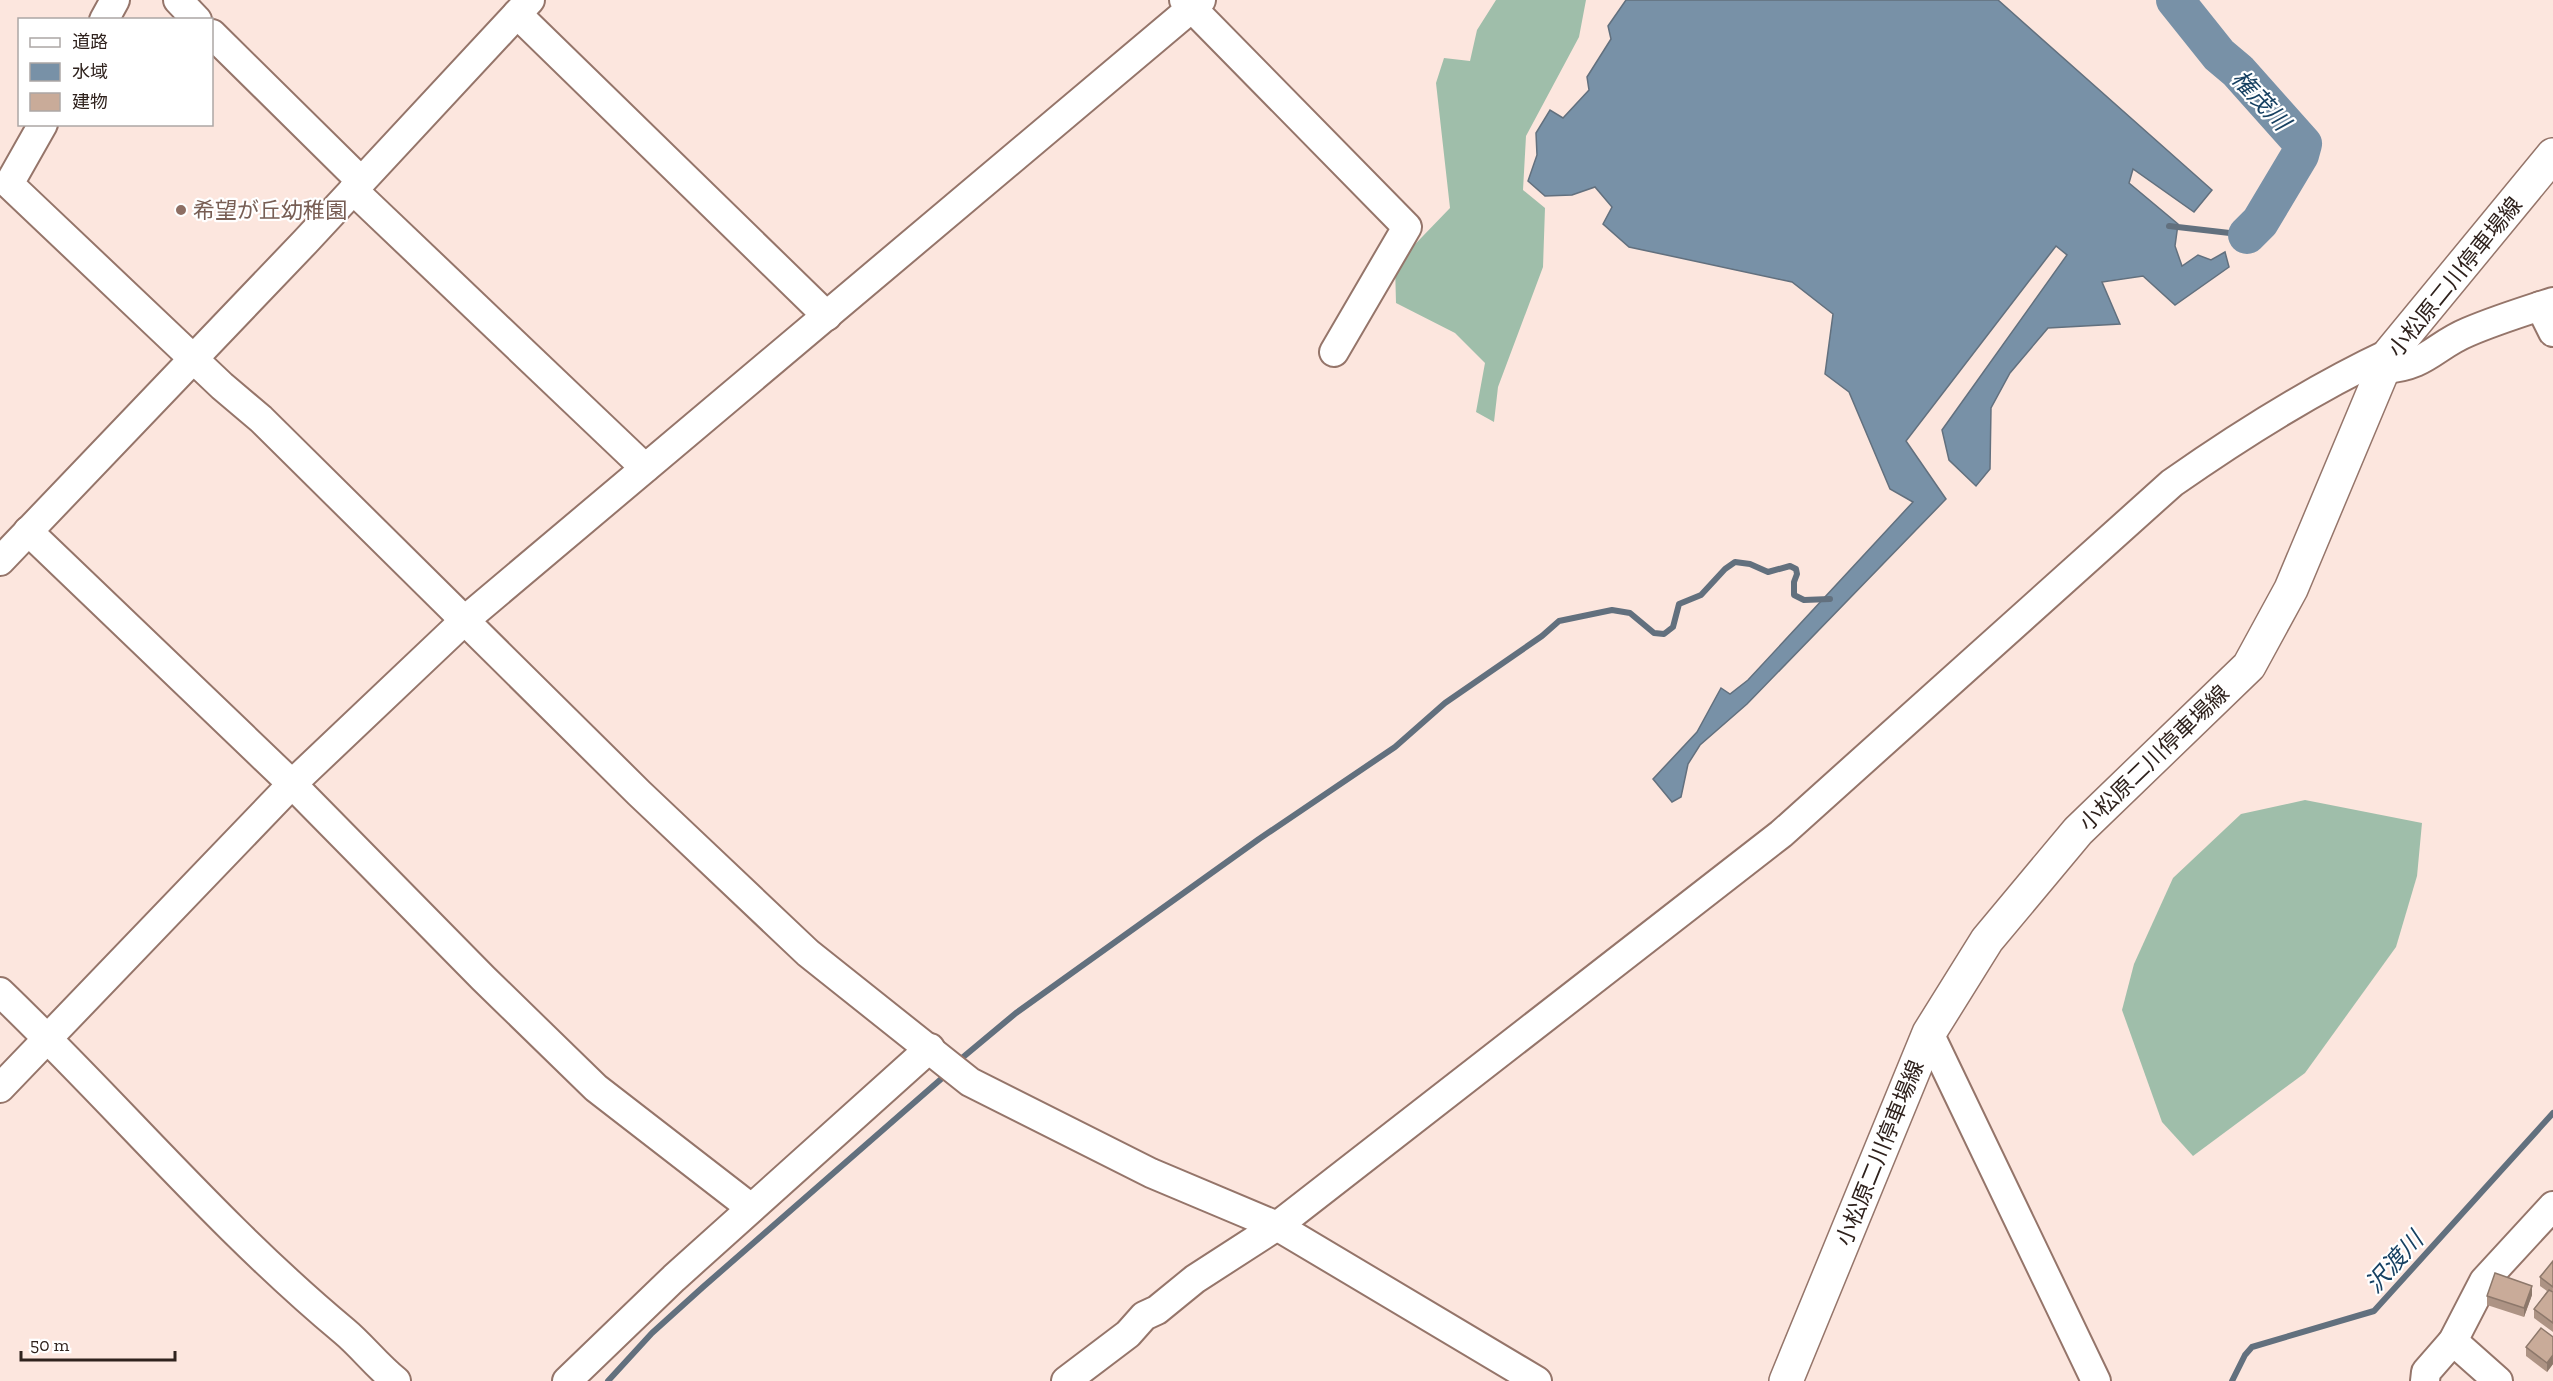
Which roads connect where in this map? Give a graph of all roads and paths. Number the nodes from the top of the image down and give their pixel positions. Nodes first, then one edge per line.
1 (115, 0) edge
2 (178, 0) edge
3 (1193, 3) edge
4 (524, 7) edge
5 (105, 18) edge
6 (195, 18) edge
7 (213, 35) edge
8 (42, 126) edge
9 (2553, 155) edge
10 (357, 185) junction
11 (2547, 304) edge
12 (827, 316) junction
13 (2553, 332) edge
14 (1334, 352) dead end
15 (193, 359) junction
16 (2387, 361) junction
17 (645, 468) junction
18 (28, 531) junction
19 (0, 561) edge
20 (465, 620) junction
21 (292, 784) junction
22 (0, 992) edge
23 (1929, 1033) junction
24 (48, 1039) junction
25 (944, 1060) junction
26 (0, 1088) edge
27 (2553, 1206) edge
28 (751, 1208) junction
29 (1277, 1226) junction
30 (2453, 1341) junction
31 (396, 1381) edge
32 (567, 1381) edge
33 (1066, 1381) edge
34 (1537, 1381) edge
35 (1786, 1381) edge
36 (2096, 1381) edge
37 (2425, 1381) edge
38 (2498, 1381) edge

1 - 5 street
2 - 6 street
3 - 12 street
3 - 14 street
4 - 10 street
4 - 12 street
7 - 10 street
8 - 15 street
9 - 16 main road, 小松原二川停車場線
10 - 15 street
10 - 17 street
11 - 13 street
11 - 16 street
12 - 17 street
15 - 18 street
15 - 20 street
16 - 23 main road, 小松原二川停車場線
16 - 29 street
17 - 20 street
18 - 19 street
18 - 21 street
20 - 21 street
20 - 25 street
21 - 24 street
21 - 28 street
22 - 24 street
23 - 35 main road, 小松原二川停車場線
23 - 36 street
24 - 26 street
24 - 31 street
25 - 28 street
25 - 29 street
27 - 30 street
28 - 32 street
29 - 33 street
29 - 34 street
30 - 37 street
30 - 38 street

